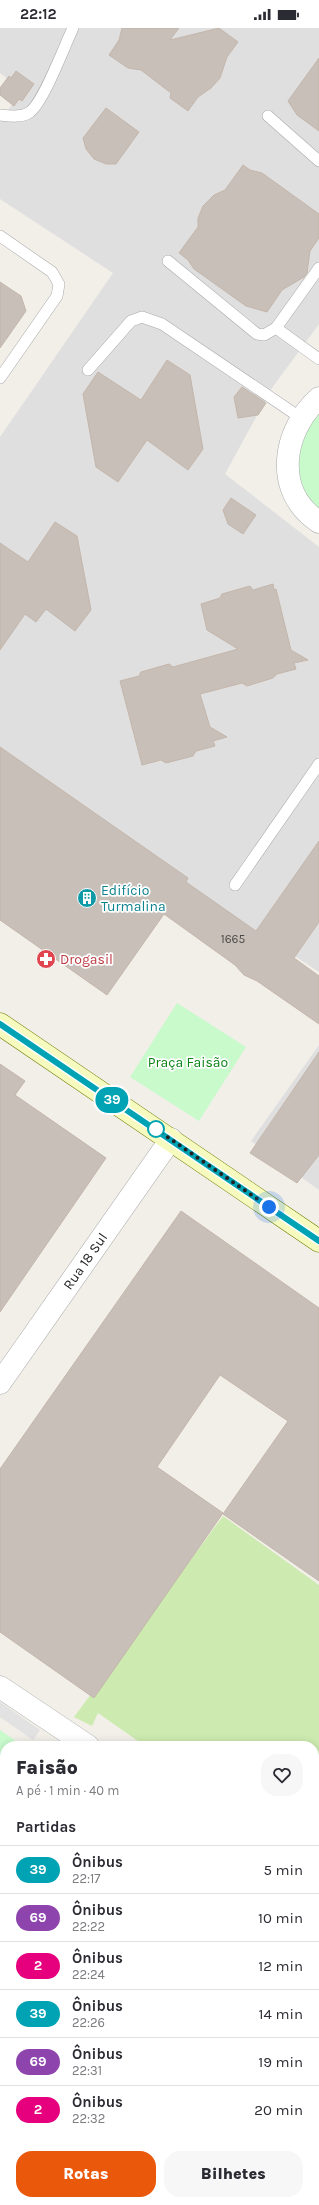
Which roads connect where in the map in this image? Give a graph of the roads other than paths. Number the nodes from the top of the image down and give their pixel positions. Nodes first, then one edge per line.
1 (73, 28) edge
2 (0, 115) edge
3 (268, 116) dead end
4 (319, 161) edge
5 (0, 236) edge
6 (168, 261) dead end
7 (319, 268) edge
8 (276, 328) junction
9 (319, 359) edge
10 (88, 370) dead end
11 (0, 378) edge
12 (319, 398) edge
13 (301, 418) junction
14 (319, 522) edge
15 (319, 764) edge
16 (235, 885) dead end
17 (0, 1024) edge
18 (171, 1139) junction
19 (319, 1241) edge
20 (0, 1383) edge
21 (0, 1687) edge
22 (81, 1741) edge

1 - 2 lane
3 - 4 lane
5 - 11 lane
6 - 8 lane
7 - 8 lane
8 - 9 lane
10 - 13 lane
12 - 13 street
13 - 14 street
15 - 16 lane
17 - 18 main road
18 - 19 main road
18 - 20 street, Rua 18 Sul
21 - 22 street

